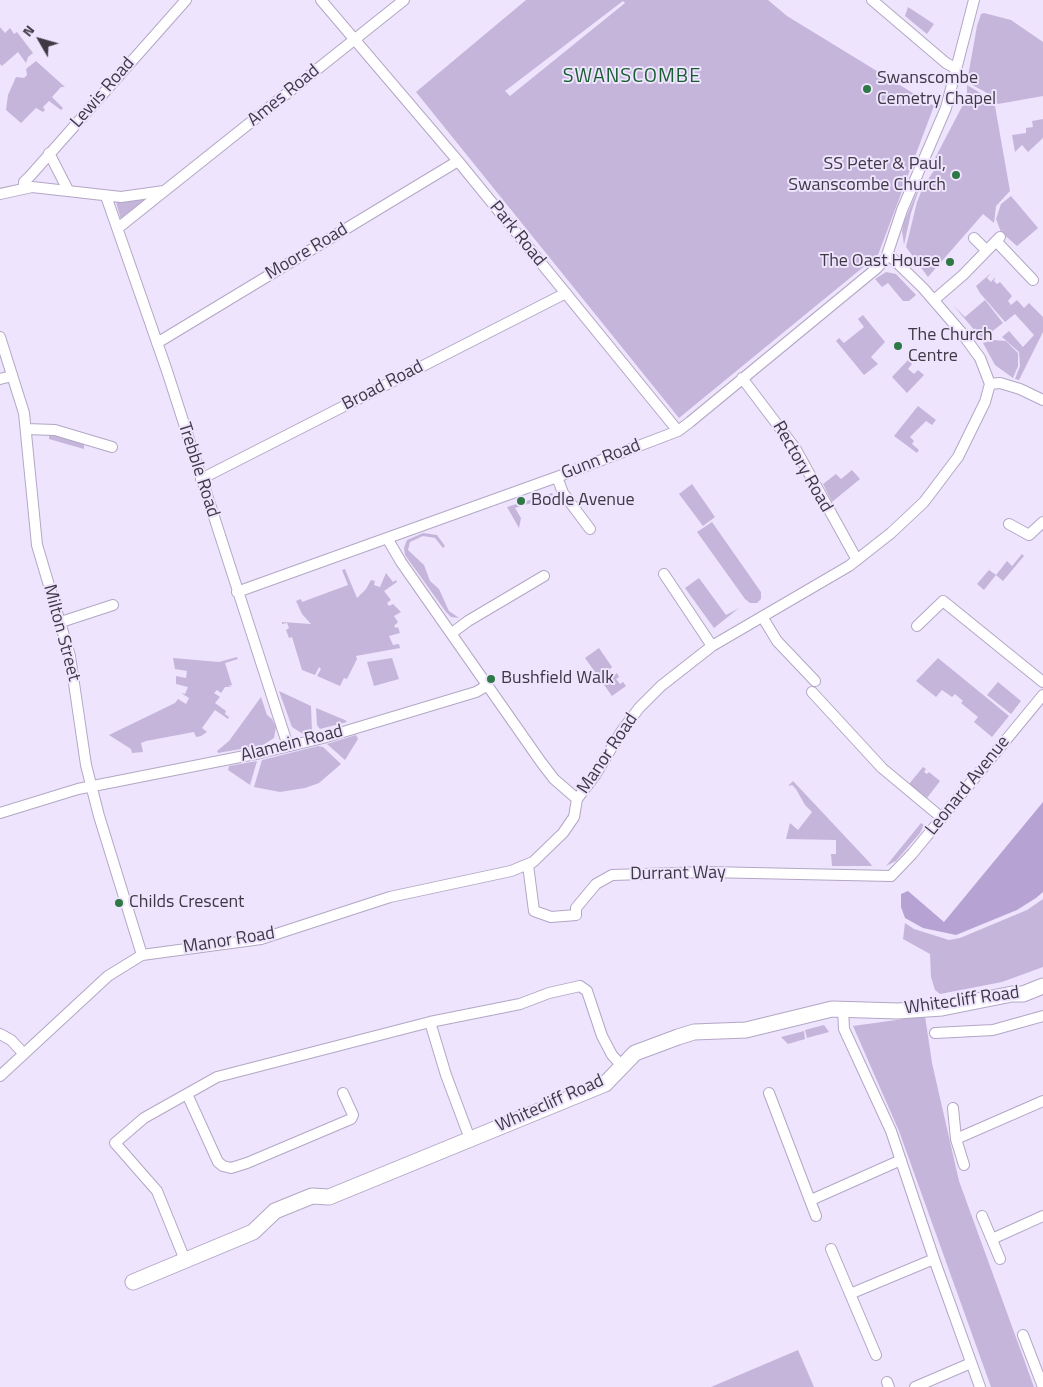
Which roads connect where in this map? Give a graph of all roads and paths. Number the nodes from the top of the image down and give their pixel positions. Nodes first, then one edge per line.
1 (186, 0) edge
2 (321, 0) edge
3 (404, 0) edge
4 (872, 0) edge
5 (974, 0) edge
6 (355, 39) junction
7 (957, 69) junction
8 (50, 153) junction
9 (458, 161) junction
10 (24, 188) junction
11 (68, 190) junction
12 (164, 191) junction
13 (0, 194) edge
14 (106, 196) junction
15 (118, 228) junction
16 (974, 238) dead end
17 (986, 250) junction
18 (888, 254) junction
19 (1033, 280) dead end
20 (566, 293) junction
21 (934, 300) junction
22 (0, 337) edge
23 (156, 343) junction
24 (12, 376) junction
25 (742, 378) junction
26 (0, 379) edge
27 (990, 384) junction
28 (1043, 400) edge
29 (26, 429) junction
30 (678, 431) junction
31 (112, 447) dead end
32 (557, 476) junction
33 (201, 480) junction
34 (1043, 522) edge
35 (1009, 524) dead end
36 (590, 529) dead end
37 (387, 538) junction
38 (857, 560) junction
39 (664, 574) dead end
40 (544, 576) dead end
41 (237, 592) junction
42 (113, 605) dead end
43 (763, 618) junction
44 (61, 622) junction
45 (917, 626) dead end
46 (452, 634) junction
47 (712, 646) junction
48 (815, 681) dead end
49 (1043, 682) edge
50 (488, 685) junction
51 (812, 692) dead end
52 (1043, 695) edge
53 (288, 746) junction
54 (91, 786) junction
55 (577, 799) junction
56 (0, 813) edge
57 (942, 818) junction
58 (528, 865) junction
59 (891, 876) joint
60 (142, 955) junction
61 (1043, 986) edge
62 (843, 1008) junction
63 (1043, 1016) edge
64 (430, 1022) junction
65 (935, 1033) dead end
66 (0, 1034) edge
67 (24, 1054) junction
68 (622, 1066) junction
69 (0, 1076) edge
70 (343, 1093) dead end
71 (769, 1093) dead end
72 (187, 1094) junction
73 (1043, 1101) edge
74 (953, 1108) dead end
75 (470, 1139) junction
76 (956, 1139) junction
77 (901, 1160) junction
78 (964, 1165) dead end
79 (811, 1200) junction
80 (816, 1216) dead end
81 (982, 1216) dead end
82 (1043, 1216) edge
83 (992, 1239) junction
84 (832, 1249) dead end
85 (934, 1259) junction
86 (1000, 1259) dead end
87 (185, 1260) junction
88 (132, 1282) dead end
89 (850, 1294) junction
90 (1023, 1335) dead end
91 (876, 1355) dead end
92 (1038, 1360) edge
93 (971, 1363) junction
94 (915, 1387) edge
95 (980, 1387) edge
96 (1043, 1387) edge

1 - 8 street, Lewis Road
2 - 6 street
3 - 6 street, Ames Road
4 - 7 street
5 - 7 street
6 - 9 street, Park Road
6 - 12 street, Ames Road
7 - 18 street
8 - 10 street, Lewis Road
8 - 11 street
9 - 20 street, Park Road
9 - 23 street, Moore Road
10 - 11 street, Ames Road
10 - 13 street, Ames Road
11 - 14 street, Ames Road
12 - 14 street, Ames Road
12 - 15 street, Ames Road
14 - 15 street, Trebble Road
15 - 23 street, Trebble Road
16 - 17 street
17 - 19 street
17 - 21 street
18 - 21 street
18 - 25 street, Gunn Road
20 - 30 street, Park Road
20 - 33 street, Broad Road
21 - 27 street
22 - 24 street, Milton Street
23 - 33 street, Trebble Road
24 - 26 street
24 - 29 street, Milton Street
25 - 30 street, Gunn Road
25 - 38 street, Rectory Road
27 - 28 street
27 - 38 street, Manor Road
29 - 31 street
29 - 44 street, Milton Street
30 - 32 street, Gunn Road
32 - 36 street
32 - 37 street, Gunn Road
33 - 41 street, Trebble Road
34 - 35 street
37 - 41 street, Gunn Road
37 - 46 street
38 - 43 street, Manor Road
39 - 47 street
40 - 46 street
41 - 53 street, Trebble Road
42 - 44 street
43 - 47 street, Manor Road
43 - 48 street
44 - 54 street, Milton Street
45 - 49 street
46 - 50 street
47 - 55 street, Manor Road
50 - 53 street, Alamein Road
50 - 55 street
51 - 57 street
52 - 57 street, Leonard Avenue
53 - 54 street, Alamein Road
54 - 56 street
54 - 60 street, Milton Street
55 - 58 street, Manor Road
57 - 59 street, Leonard Avenue
58 - 59 street, Durrant Way
58 - 60 street, Manor Road
60 - 67 street, Manor Road
61 - 62 street, Whitecliff Road
62 - 68 street, Whitecliff Road
62 - 77 street
63 - 65 street
64 - 68 street
64 - 72 street
64 - 75 street
66 - 67 street
67 - 69 street, Manor Road
68 - 75 street, Whitecliff Road
70 - 72 street
71 - 79 street
72 - 87 street
73 - 76 street
74 - 76 street
75 - 87 street, Whitecliff Road
76 - 78 street
77 - 79 street
77 - 85 street
79 - 80 street
81 - 83 street
82 - 83 street
83 - 86 street
84 - 89 street
85 - 89 street
85 - 93 street
87 - 88 street, Whitecliff Road
89 - 91 street
90 - 92 street
92 - 96 street
93 - 94 street
93 - 95 street

